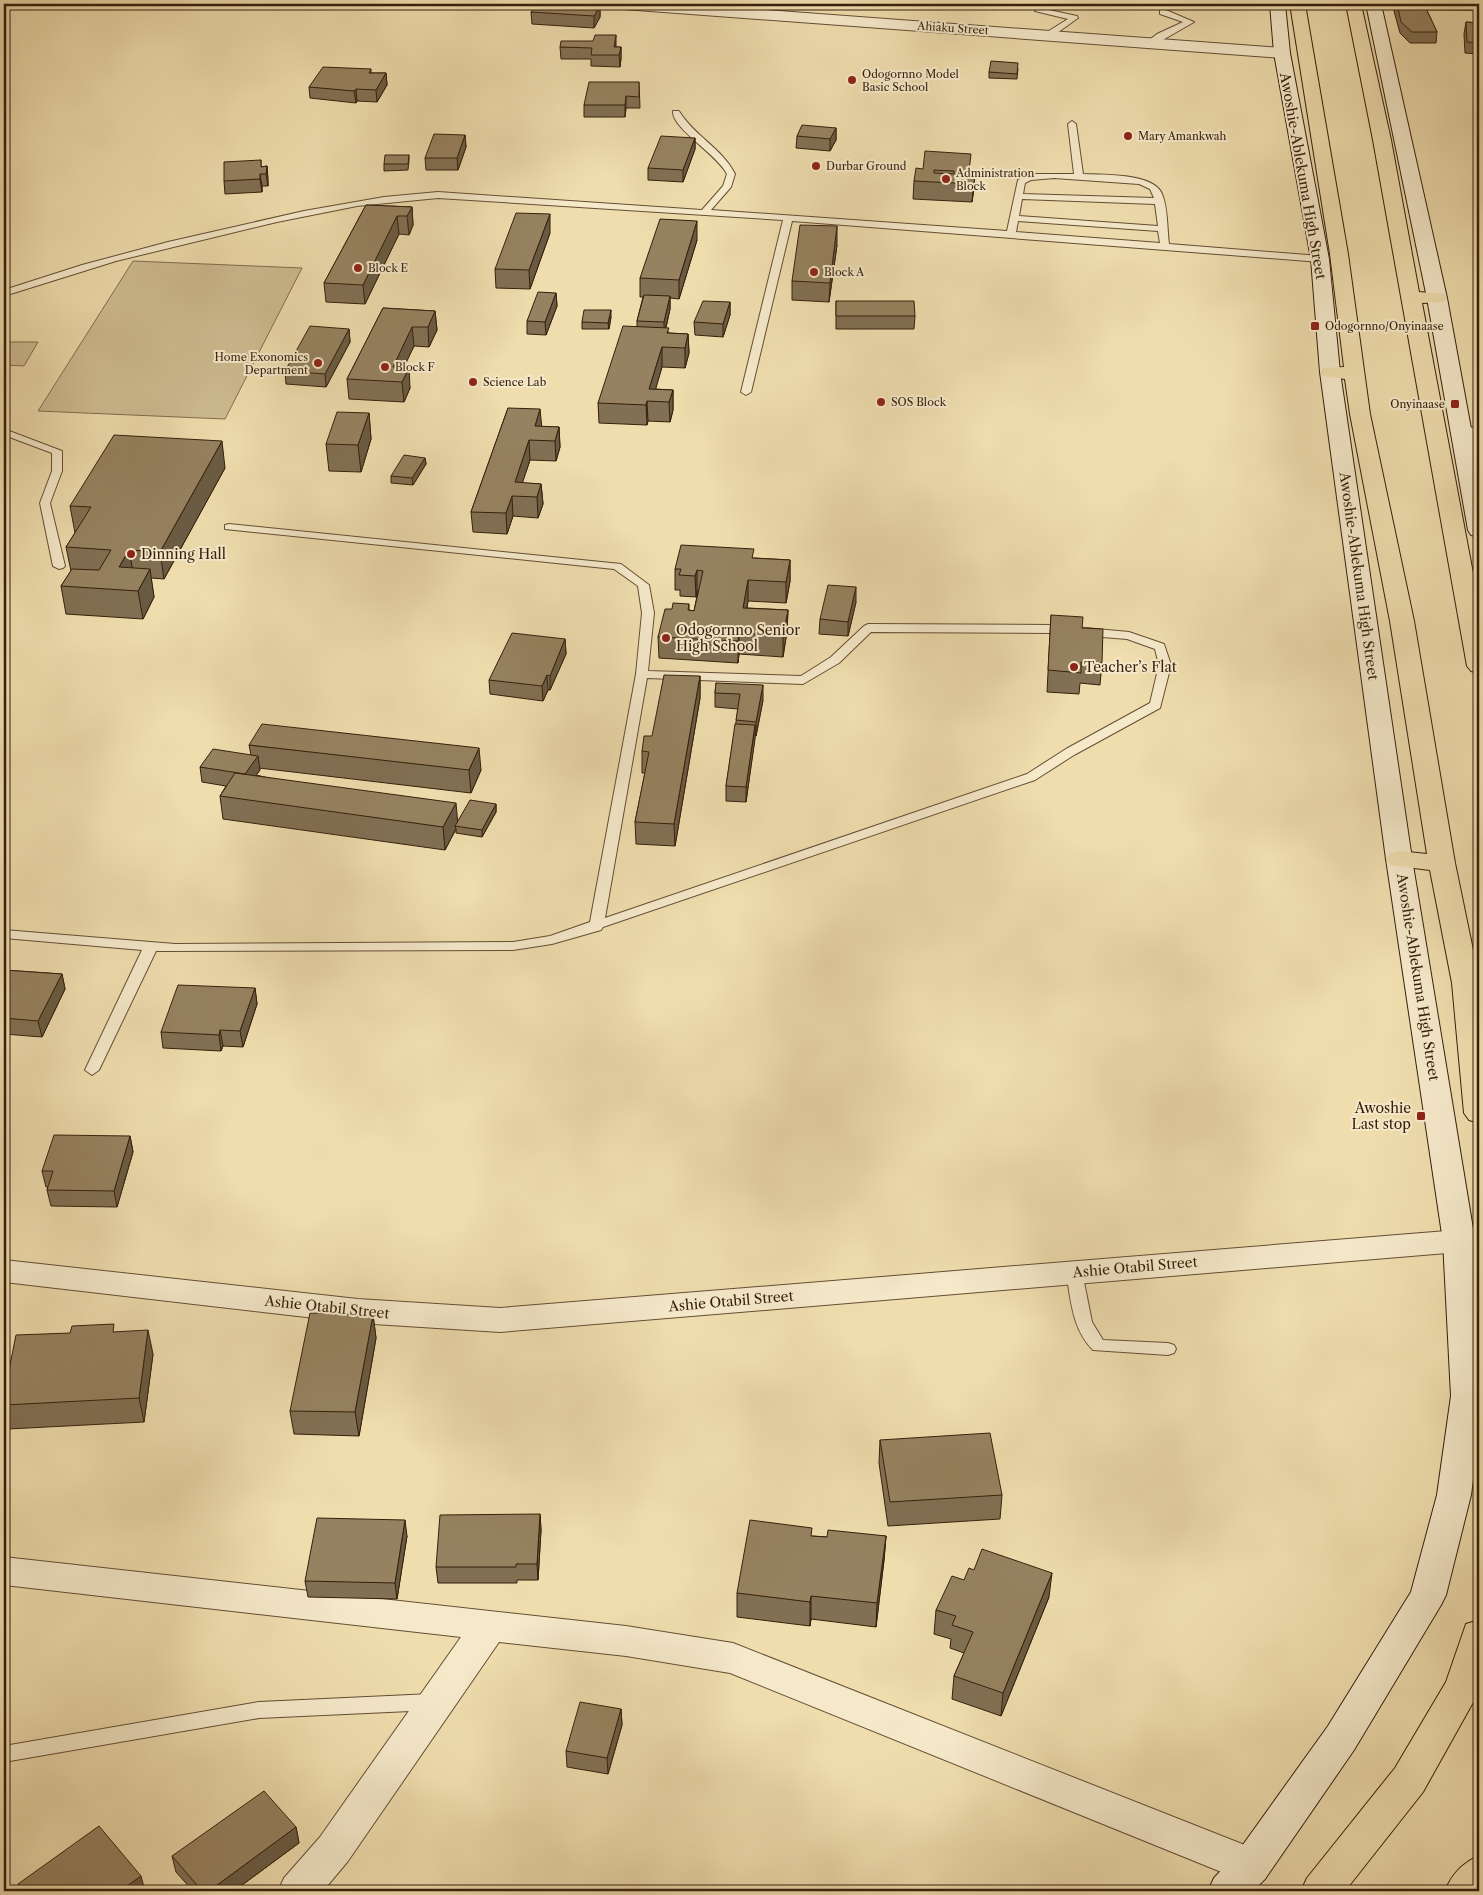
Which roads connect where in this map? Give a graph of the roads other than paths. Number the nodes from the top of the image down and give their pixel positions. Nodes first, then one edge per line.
1 (623, 4) edge
2 (1276, 4) edge
3 (1297, 4) edge
4 (1353, 4) edge
5 (1373, 4) edge
6 (1395, 4) edge
7 (1479, 5) edge
8 (1038, 9) dead end
9 (1163, 12) dead end
10 (1047, 36) junction
11 (1151, 43) junction
12 (1282, 53) junction
13 (676, 113) dead end
14 (1072, 124) dead end
15 (1079, 178) junction
16 (1018, 196) junction
17 (1159, 201) junction
18 (705, 212) junction
19 (788, 218) junction
20 (1014, 218) junction
21 (1162, 229) junction
22 (1011, 234) junction
23 (1165, 247) junction
24 (1320, 259) junction
25 (4, 293) edge
26 (1410, 297) junction
27 (1437, 298) junction
28 (1330, 372) junction
29 (1355, 374) junction
30 (746, 392) dead end
31 (4, 432) edge
32 (1471, 434) edge
33 (228, 527) dead end
34 (1479, 530) edge
35 (59, 566) dead end
36 (1479, 566) edge
37 (1464, 594) junction
38 (1479, 666) edge
39 (642, 674) junction
40 (1399, 859) junction
41 (1442, 863) junction
42 (596, 927) junction
43 (4, 934) edge
44 (151, 946) junction
45 (1473, 987) edge
46 (92, 1070) dead end
47 (1479, 1113) edge
48 (1459, 1240) junction
49 (4, 1271) edge
50 (1074, 1272) junction
51 (1168, 1349) dead end
52 (4, 1571) edge
53 (490, 1625) junction
54 (1479, 1635) edge
55 (437, 1702) junction
56 (4, 1754) edge
57 (1479, 1874) edge
58 (1239, 1878) edge
59 (298, 1891) edge
60 (1321, 1891) edge
61 (1465, 1891) edge

1 - 10 street, Ahiaku Street
2 - 12 street, Awoshie-Ablekuma High Street
3 - 29 main road, Awoshie-Ablekuma High Street
4 - 26 main road
5 - 27 street
6 - 7 street
8 - 10 lane
9 - 11 lane
10 - 11 street, Ahiaku Street
11 - 12 street, Ahiaku Street
12 - 24 street, Awoshie-Ablekuma High Street
13 - 18 lane
14 - 15 lane
15 - 16 lane
15 - 17 lane
16 - 17 lane
16 - 20 lane
17 - 21 lane
18 - 19 lane
18 - 25 lane
19 - 22 lane
19 - 30 lane
20 - 21 lane
20 - 22 lane
21 - 23 lane
22 - 23 lane
23 - 24 lane
24 - 28 street, Awoshie-Ablekuma High Street
26 - 27 main road
26 - 37 main road
27 - 32 street
28 - 29 main road
28 - 40 street, Awoshie-Ablekuma High Street
29 - 41 main road, Awoshie-Ablekuma High Street
31 - 35 lane
32 - 34 street
33 - 39 lane
36 - 37 main road
37 - 38 main road
39 - 42 lane
39 - 42 lane
40 - 41 main road
40 - 48 street, Awoshie-Ablekuma High Street
41 - 45 main road, Awoshie-Ablekuma High Street
42 - 44 lane
43 - 44 lane
44 - 46 lane
45 - 47 main road, Awoshie-Ablekuma High Street
48 - 50 street, Ashie Otabil Street
48 - 58 street, Awoshie-Ablekuma High Street
49 - 50 street, Ashie Otabil Street
50 - 51 lane
52 - 53 street
53 - 55 street
53 - 58 street
54 - 60 main road
55 - 56 lane
55 - 59 street
57 - 61 main road

